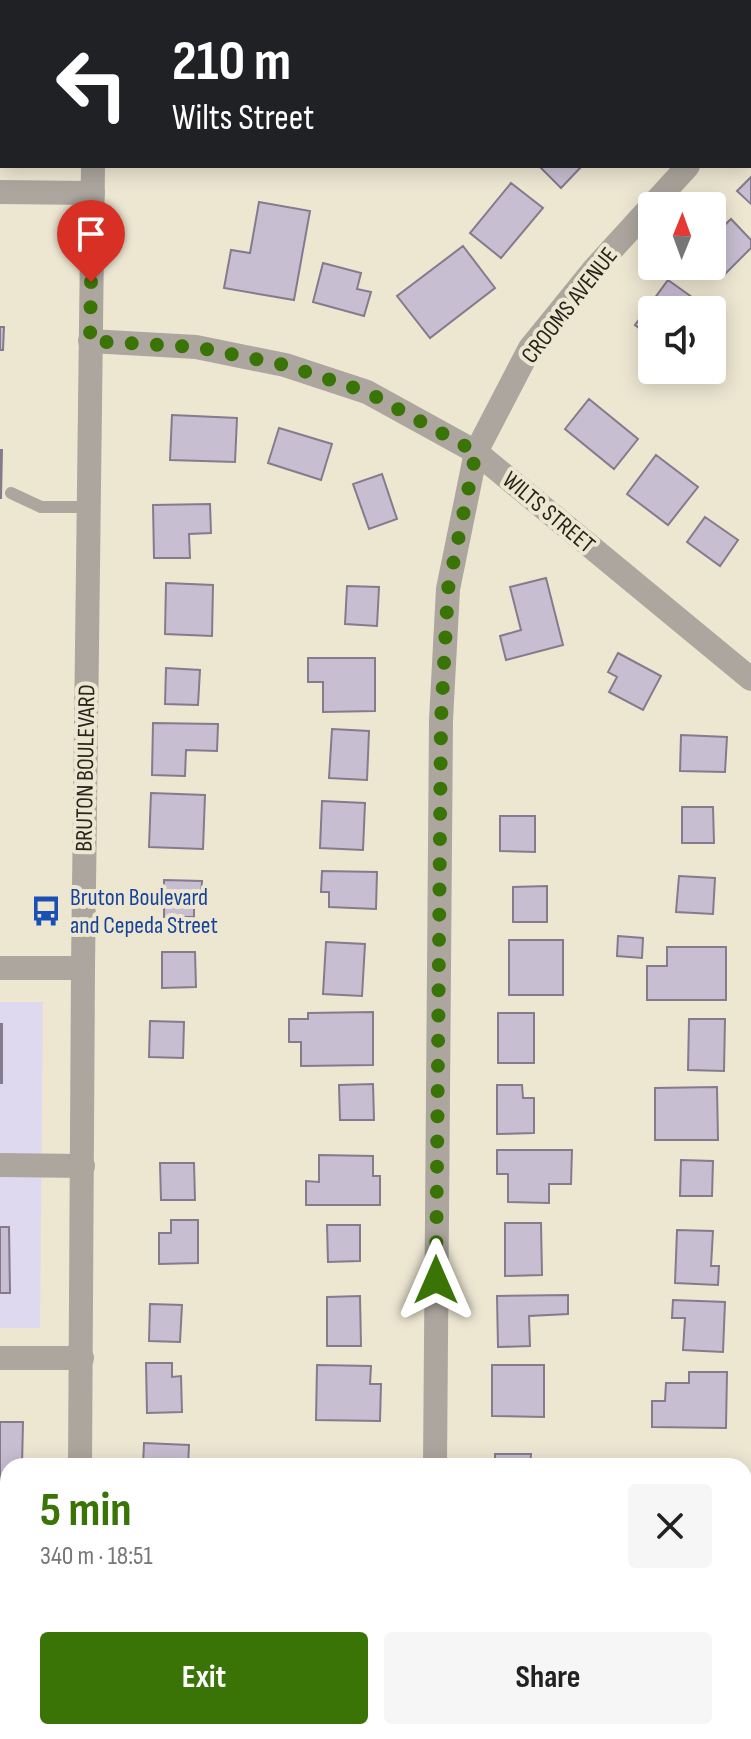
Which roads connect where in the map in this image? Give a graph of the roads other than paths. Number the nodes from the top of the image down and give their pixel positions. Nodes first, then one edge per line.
1 (93, 168) edge
2 (686, 168) edge
3 (0, 192) edge
4 (93, 193) junction
5 (90, 341) junction
6 (476, 452) junction
7 (11, 493) dead end
8 (88, 507) junction
9 (751, 679) edge
10 (0, 968) edge
11 (83, 968) junction
12 (0, 1165) edge
13 (83, 1166) junction
14 (0, 1358) edge
15 (82, 1358) junction
16 (80, 1458) edge
17 (435, 1458) edge

1 - 4 street, BRUTON BOULEVARD
2 - 6 street, CROOMS AVENUE
3 - 4 street
4 - 5 street, BRUTON BOULEVARD
5 - 6 street, WILTS STREET
5 - 8 street, BRUTON BOULEVARD
6 - 9 street, WILTS STREET
6 - 17 street, CROOMS AVENUE
7 - 8 lane
8 - 11 street, BRUTON BOULEVARD
10 - 11 street
11 - 13 street, BRUTON BOULEVARD
12 - 13 street
13 - 15 street, BRUTON BOULEVARD
14 - 15 street
15 - 16 street, BRUTON BOULEVARD

